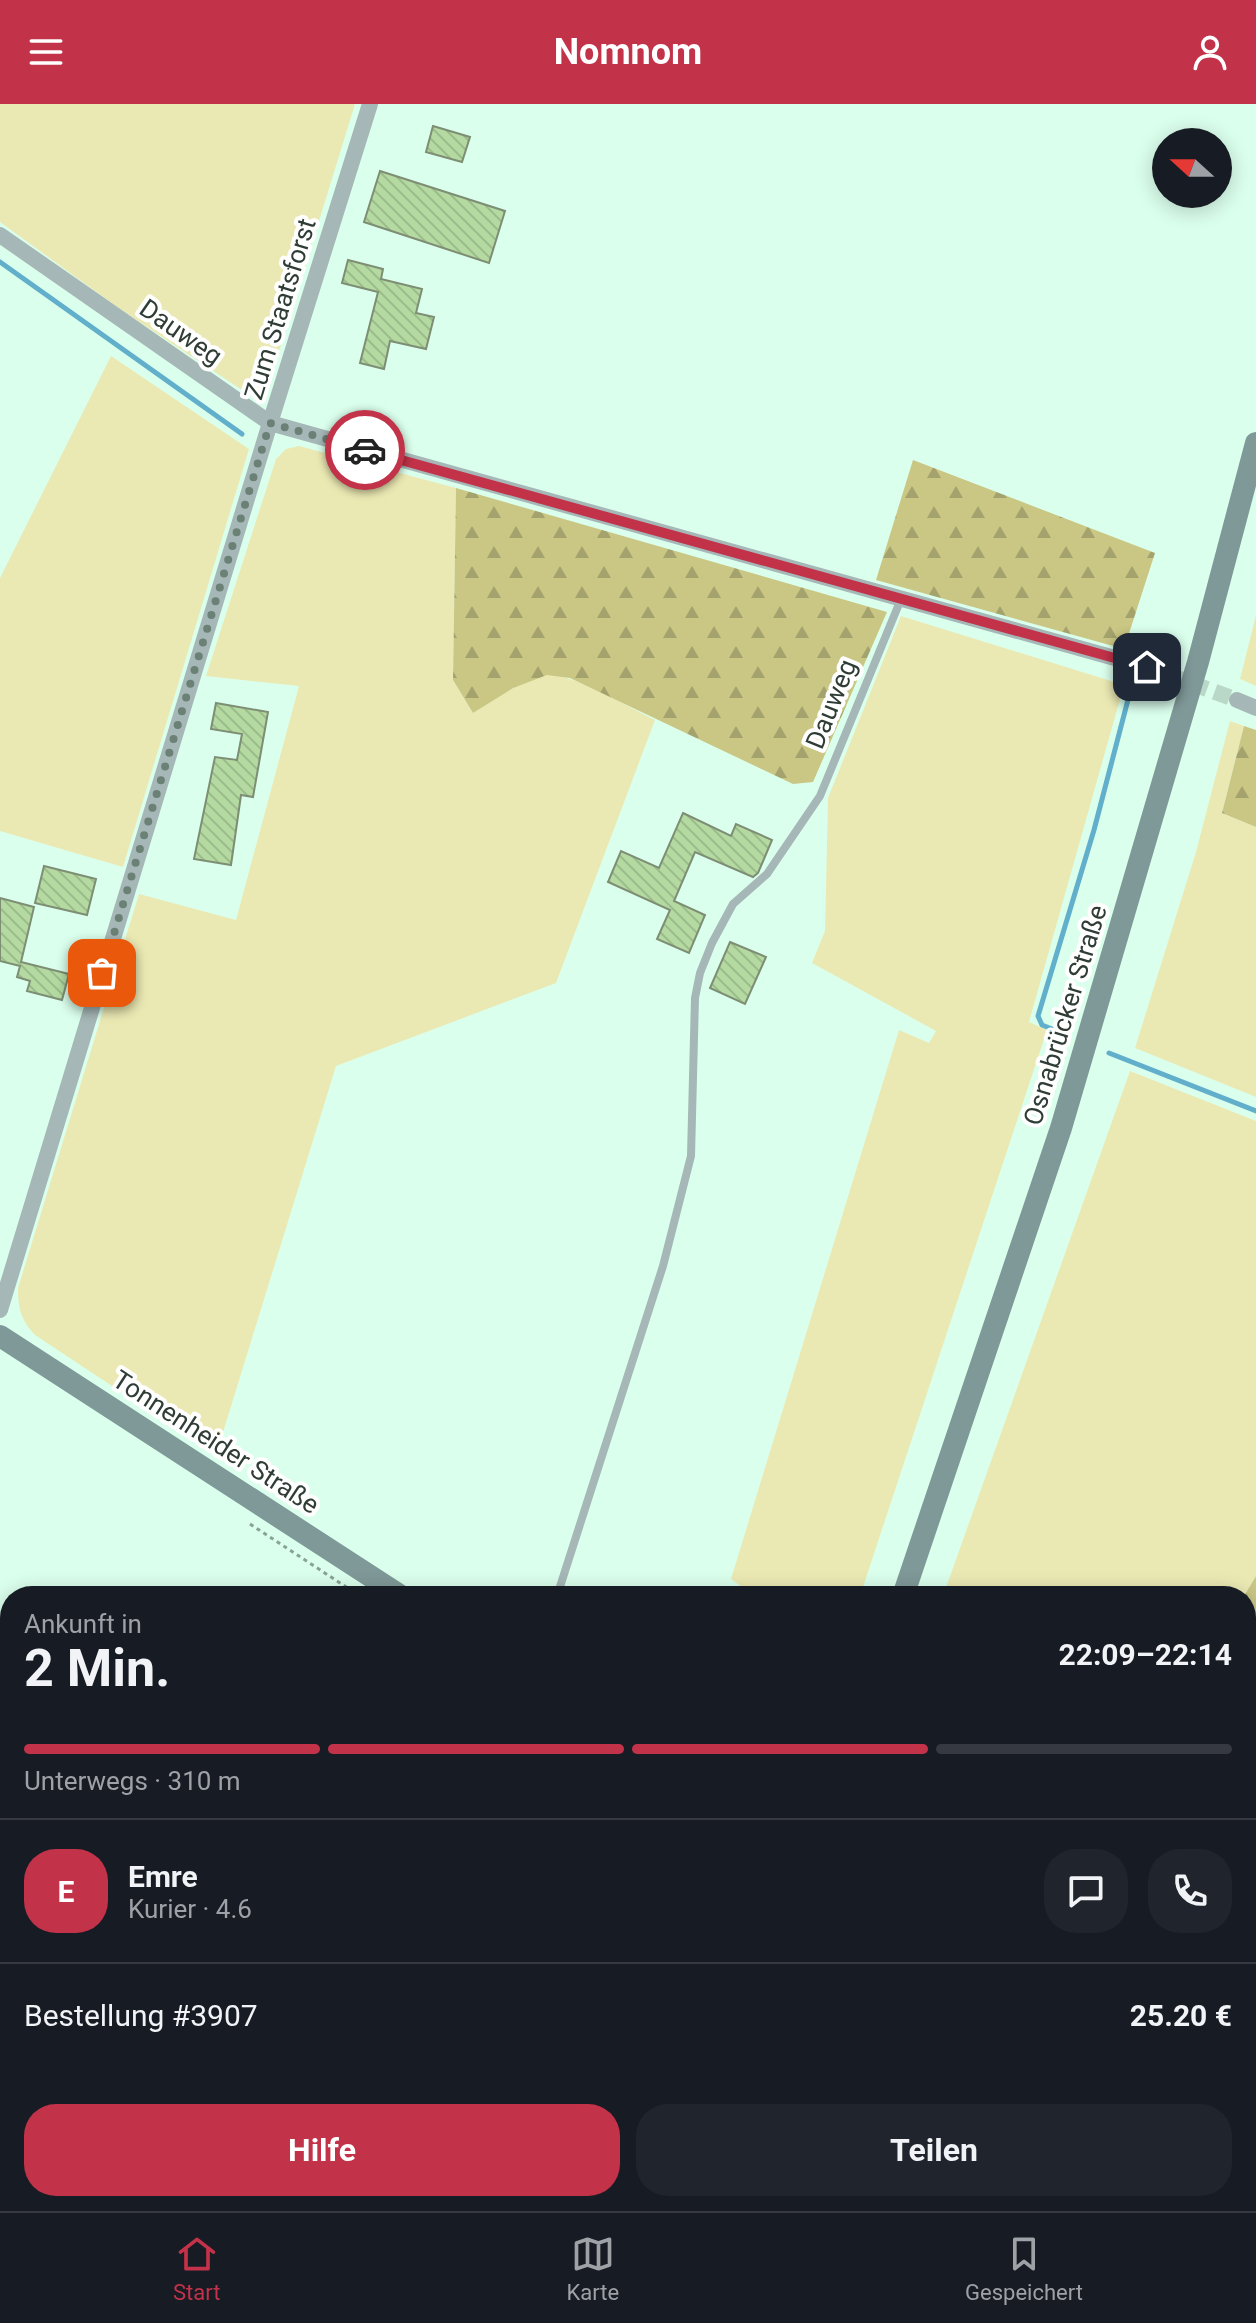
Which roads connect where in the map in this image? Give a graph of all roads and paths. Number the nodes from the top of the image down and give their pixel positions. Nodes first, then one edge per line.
1 (370, 104) edge
2 (0, 235) edge
3 (270, 423) junction
4 (1256, 443) edge
5 (901, 599) junction
6 (1147, 667) tunnel mouth
7 (1237, 700) tunnel mouth
8 (1256, 708) edge
9 (0, 1310) edge
10 (0, 1336) edge
11 (386, 1586) edge
12 (560, 1586) edge
13 (906, 1586) edge

1 - 3 street, Zum Staatsforst
2 - 3 street, Dauweg
3 - 5 street, Dauweg
3 - 9 street, Zum Staatsforst
4 - 13 main road, Osnabrücker Straße
5 - 6 street, Dauweg
5 - 12 lane, Dauweg
7 - 8 street
10 - 11 main road, Tonnenheider Straße

